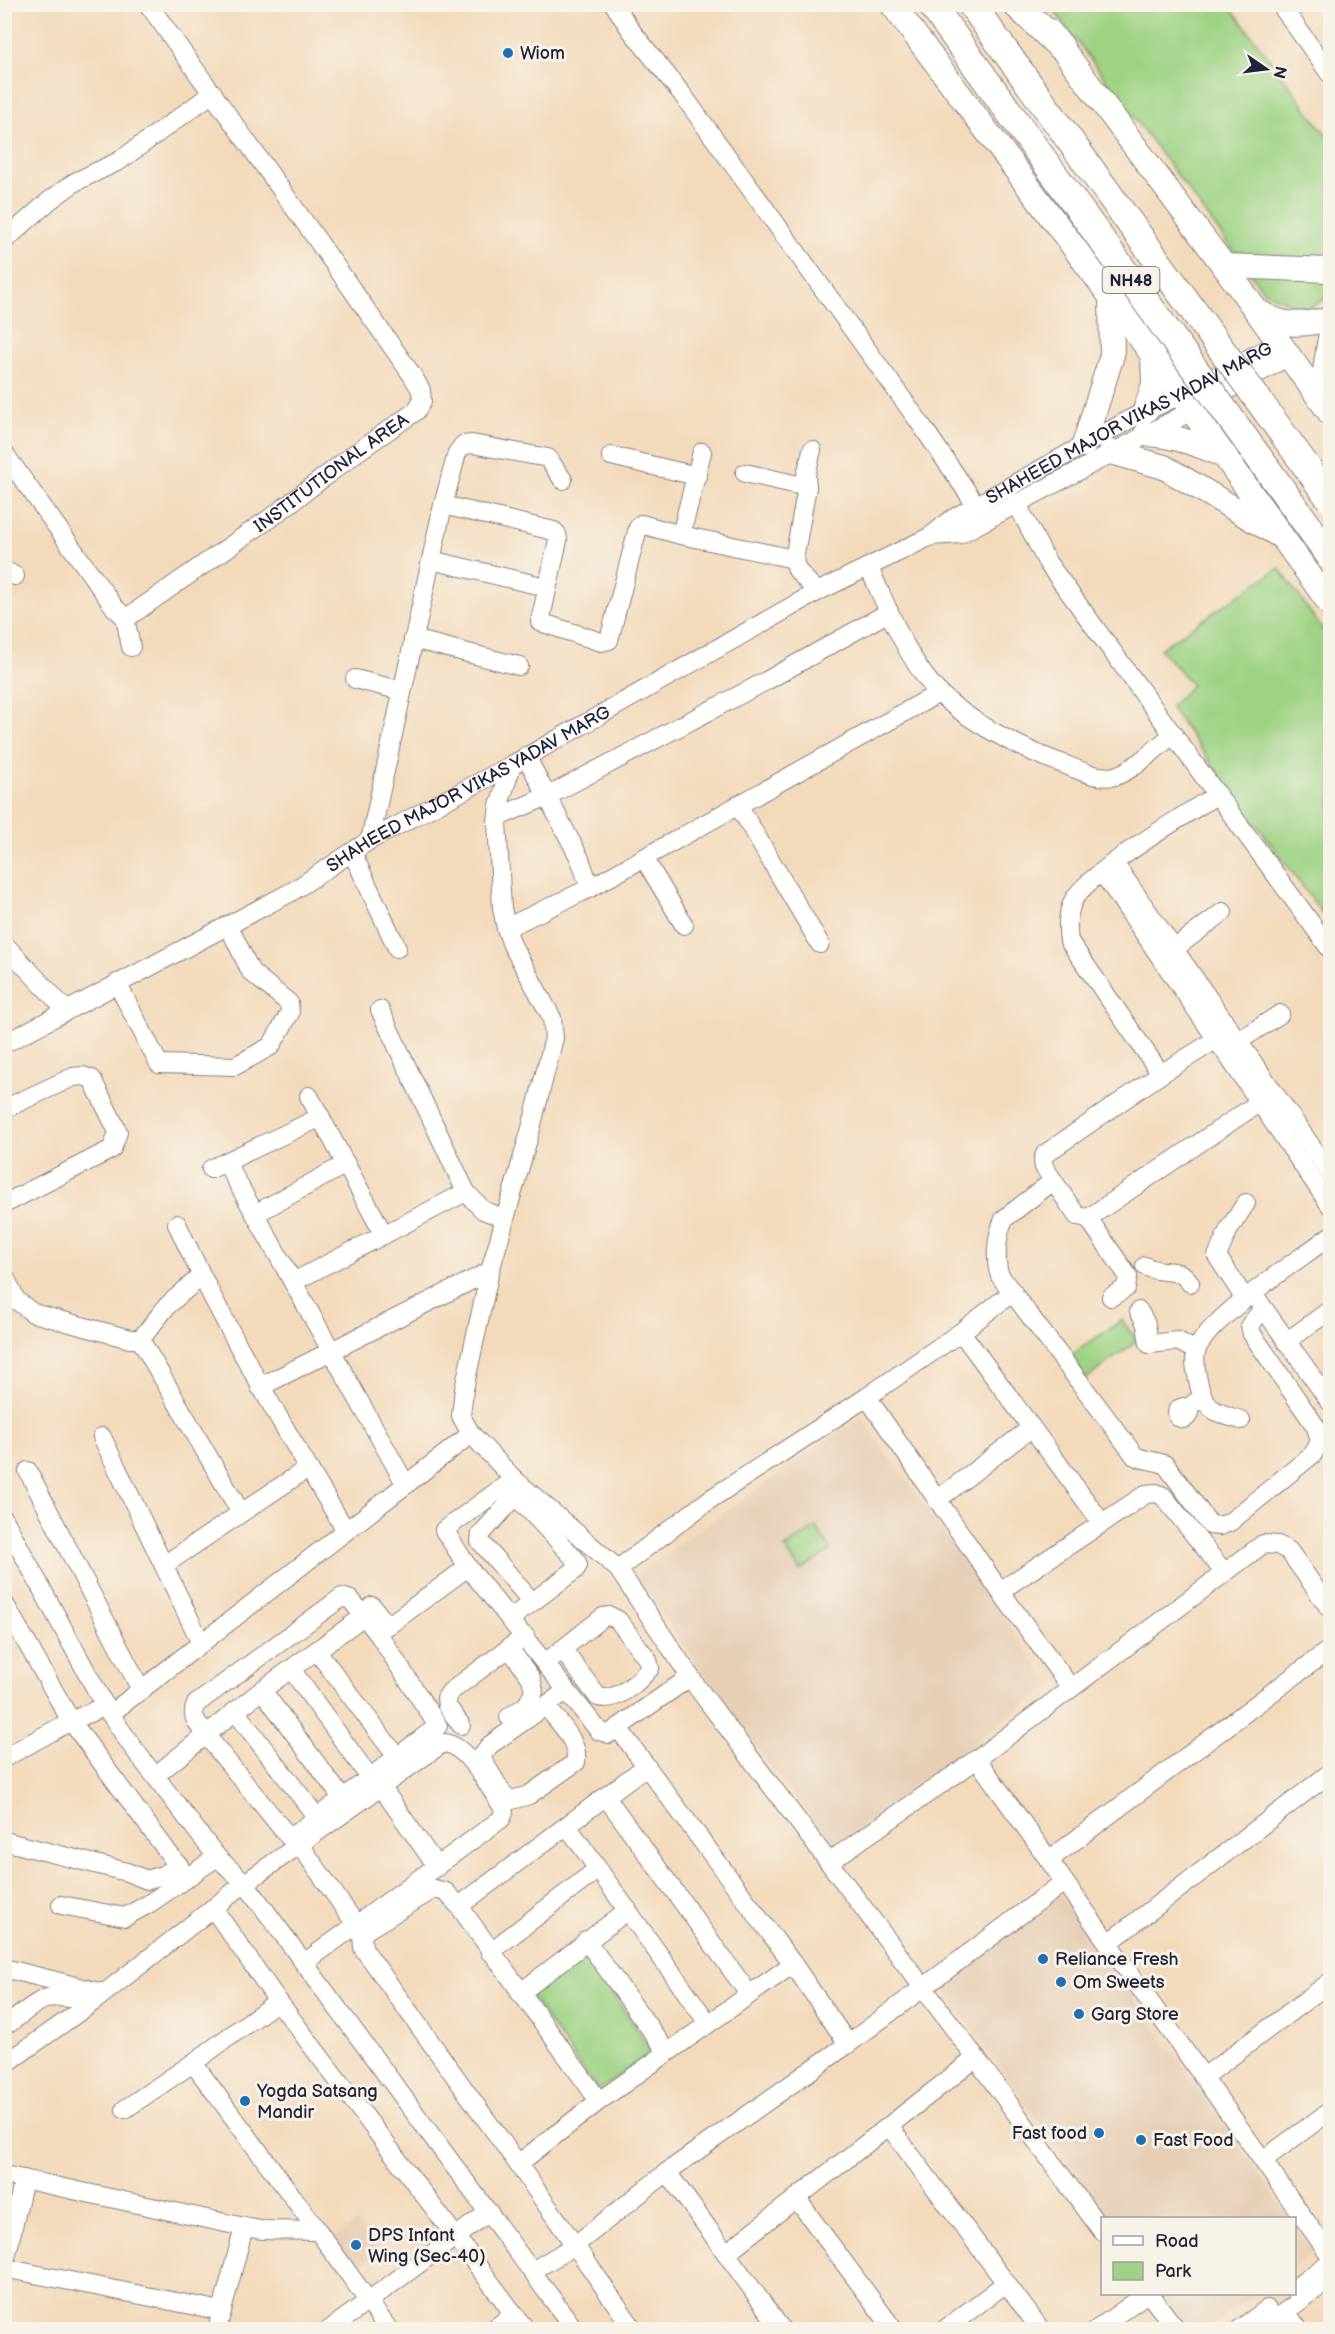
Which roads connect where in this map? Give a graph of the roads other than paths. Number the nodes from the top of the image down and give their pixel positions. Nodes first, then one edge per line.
1 (148, 4) edge
2 (614, 4) edge
3 (892, 4) edge
4 (931, 4) edge
5 (971, 4) edge
6 (1016, 4) edge
7 (1030, 4) edge
8 (1280, 4) edge
9 (1060, 46) junction
10 (1330, 74) edge
11 (213, 93) junction
12 (4, 241) edge
13 (1224, 266) junction
14 (1330, 270) edge
15 (1112, 297) junction
16 (1257, 311) junction
17 (1328, 328) edge
18 (1284, 349) junction
19 (1153, 355) junction
20 (1188, 402) junction
21 (1329, 411) edge
22 (1145, 423) junction
23 (1084, 445) junction
24 (813, 450) dead end
25 (702, 452) dead end
26 (1112, 452) junction
27 (4, 453) edge
28 (611, 456) dead end
29 (1226, 456) junction
30 (745, 472) dead end
31 (697, 476) junction
32 (563, 480) dead end
33 (807, 487) junction
34 (1330, 499) edge
35 (1016, 502) junction
36 (443, 505) junction
37 (976, 505) junction
38 (681, 535) junction
39 (931, 536) junction
40 (1284, 538) junction
41 (1330, 556) edge
42 (794, 559) junction
43 (431, 560) junction
44 (869, 568) junction
45 (546, 587) junction
46 (817, 592) junction
47 (1330, 604) edge
48 (889, 612) junction
49 (125, 617) junction
50 (414, 639) junction
51 (131, 647) dead end
52 (519, 666) dead end
53 (355, 679) dead end
54 (402, 691) junction
55 (939, 693) junction
56 (1174, 734) junction
57 (519, 760) junction
58 (1218, 794) junction
59 (548, 796) junction
60 (738, 805) junction
61 (498, 817) junction
62 (370, 840) junction
63 (352, 852) junction
64 (644, 858) junction
65 (1108, 867) junction
66 (590, 888) junction
67 (1223, 912) dead end
68 (228, 925) junction
69 (684, 925) dead end
70 (506, 928) junction
71 (4, 944) edge
72 (820, 944) dead end
73 (398, 948) dead end
74 (1174, 949) junction
75 (1330, 949) edge
76 (117, 983) junction
77 (66, 1010) junction
78 (380, 1010) dead end
79 (1280, 1014) dead end
80 (1217, 1039) junction
81 (1239, 1041) junction
82 (4, 1044) edge
83 (1161, 1074) junction
84 (309, 1096) dead end
85 (1260, 1102) junction
86 (4, 1109) edge
87 (321, 1117) junction
88 (346, 1164) junction
89 (1330, 1173) edge
90 (1053, 1181) junction
91 (466, 1192) junction
92 (1246, 1203) dead end
93 (4, 1204) edge
94 (1330, 1205) edge
95 (255, 1214) junction
96 (504, 1218) junction
97 (1088, 1218) junction
98 (177, 1224) dead end
99 (384, 1235) junction
100 (1330, 1236) edge
101 (490, 1270) junction
102 (1136, 1272) junction
103 (4, 1275) edge
104 (201, 1276) junction
105 (293, 1282) junction
106 (1190, 1283) dead end
107 (1013, 1292) junction
108 (1111, 1297) dead end
109 (1254, 1300) junction
110 (1330, 1310) edge
111 (1139, 1311) dead end
112 (961, 1332) junction
113 (140, 1339) junction
114 (1286, 1342) junction
115 (331, 1351) junction
116 (1196, 1351) junction
117 (260, 1387) junction
118 (867, 1397) junction
119 (1202, 1397) junction
120 (1330, 1402) edge
121 (1187, 1409) dead end
122 (1241, 1420) dead end
123 (1031, 1428) junction
124 (471, 1434) junction
125 (102, 1437) dead end
126 (308, 1468) junction
127 (28, 1471) dead end
128 (514, 1479) junction
129 (406, 1485) junction
130 (937, 1500) junction
131 (241, 1513) junction
132 (4, 1519) edge
133 (1102, 1523) junction
134 (346, 1531) junction
135 (164, 1565) junction
136 (468, 1567) junction
137 (618, 1569) junction
138 (1224, 1572) junction
139 (1000, 1591) junction
140 (532, 1602) junction
141 (365, 1606) junction
142 (1330, 1609) edge
143 (7, 1613) edge
144 (510, 1619) junction
145 (525, 1636) junction
146 (201, 1643) junction
147 (509, 1648) junction
148 (562, 1649) junction
149 (1330, 1649) edge
150 (317, 1651) junction
151 (545, 1663) junction
152 (291, 1669) junction
153 (690, 1677) junction
154 (1071, 1688) junction
155 (141, 1690) junction
156 (262, 1690) junction
157 (565, 1692) junction
158 (546, 1706) junction
159 (108, 1710) junction
160 (235, 1711) junction
161 (71, 1721) junction
162 (461, 1725) dead end
163 (618, 1728) junction
164 (205, 1734) junction
165 (481, 1736) dead end
166 (397, 1757) junction
167 (4, 1758) edge
168 (976, 1759) junction
169 (645, 1767) junction
170 (156, 1775) junction
171 (1327, 1782) edge
172 (376, 1783) junction
173 (606, 1797) junction
174 (342, 1798) junction
175 (316, 1816) junction
176 (568, 1827) junction
177 (4, 1841) edge
178 (300, 1845) junction
179 (217, 1857) junction
180 (1049, 1860) junction
181 (829, 1862) junction
182 (437, 1867) junction
183 (598, 1869) junction
184 (183, 1871) junction
185 (1064, 1882) junction
186 (245, 1883) junction
187 (61, 1905) dead end
188 (459, 1906) junction
189 (213, 1908) junction
190 (628, 1910) junction
191 (357, 1926) junction
192 (586, 1940) junction
193 (1108, 1943) junction
194 (490, 1952) junction
195 (304, 1963) junction
196 (793, 1964) junction
197 (4, 1968) edge
198 (1330, 1982) edge
199 (923, 1989) junction
200 (520, 1992) junction
201 (749, 1994) junction
202 (98, 1997) junction
203 (278, 2001) junction
204 (708, 2023) junction
205 (7, 2026) edge
206 (848, 2044) junction
207 (667, 2052) junction
208 (976, 2058) junction
209 (193, 2063) junction
210 (4, 2065) edge
211 (1204, 2077) junction
212 (598, 2101) junction
213 (125, 2109) dead end
214 (1330, 2111) edge
215 (889, 2126) junction
216 (1263, 2160) junction
217 (518, 2163) junction
218 (667, 2172) junction
219 (4, 2175) edge
220 (24, 2179) junction
221 (796, 2198) junction
222 (489, 2212) junction
223 (244, 2227) junction
224 (1101, 2230) edge
225 (318, 2231) junction
226 (455, 2236) junction
227 (574, 2246) junction
228 (726, 2253) junction
229 (1330, 2255) edge
230 (1330, 2262) edge
231 (4, 2267) edge
232 (532, 2271) junction
233 (1330, 2279) edge
234 (1006, 2283) junction
235 (1296, 2288) edge
236 (1147, 2295) edge
237 (1149, 2295) edge
238 (367, 2302) junction
239 (1287, 2302) edge
240 (222, 2311) junction
241 (514, 2314) junction
242 (1240, 2329) edge
243 (217, 2330) edge
244 (329, 2330) edge
245 (389, 2330) edge
246 (492, 2330) edge
247 (526, 2330) edge
248 (575, 2330) edge
249 (634, 2330) edge
250 (782, 2330) edge
251 (894, 2330) edge
252 (945, 2330) edge
253 (1041, 2330) edge
254 (1096, 2330) edge
255 (1177, 2330) edge
256 (1260, 2330) edge
257 (1299, 2330) edge

1 - 11 street, INSTITUTIONAL AREA
2 - 37 street
3 - 15 main road
4 - 41 highway, NH48, bridge
5 - 34 highway, NH48, bridge
6 - 9 highway
7 - 9 main road
8 - 10 street
9 - 13 main road
11 - 12 street
11 - 49 street, INSTITUTIONAL AREA
13 - 14 main road
13 - 16 main road
15 - 19 main road
15 - 23 main road
16 - 17 main road
16 - 18 main road
17 - 18 main road, SHAHEED MAJOR VIKAS YADAV MARG
17 - 21 main road
18 - 20 street, SHAHEED MAJOR VIKAS YADAV MARG
18 - 21 main road
19 - 20 main road
19 - 22 main road
20 - 22 street, SHAHEED MAJOR VIKAS YADAV MARG
20 - 29 main road
22 - 23 street, SHAHEED MAJOR VIKAS YADAV MARG
22 - 26 street, SHAHEED MAJOR VIKAS YADAV MARG
22 - 29 main road
23 - 37 street, SHAHEED MAJOR VIKAS YADAV MARG
24 - 33 street
25 - 31 street
26 - 35 street, SHAHEED MAJOR VIKAS YADAV MARG
26 - 40 main road
27 - 49 street
28 - 31 street
29 - 40 main road
30 - 33 street
31 - 38 street
32 - 36 street
33 - 42 street
35 - 39 street, SHAHEED MAJOR VIKAS YADAV MARG
35 - 56 street
36 - 43 street
36 - 45 street
37 - 39 street, SHAHEED MAJOR VIKAS YADAV MARG
38 - 42 street
38 - 45 street
39 - 44 street, SHAHEED MAJOR VIKAS YADAV MARG
40 - 47 main road
42 - 46 street
43 - 45 street
43 - 50 street
44 - 46 street, SHAHEED MAJOR VIKAS YADAV MARG
44 - 48 street
46 - 57 street, SHAHEED MAJOR VIKAS YADAV MARG
48 - 55 street
48 - 59 street
49 - 51 street
50 - 52 street
50 - 54 street
53 - 54 street
54 - 62 street
55 - 56 street
55 - 60 street
56 - 58 street
57 - 59 street
57 - 61 street
57 - 62 street, SHAHEED MAJOR VIKAS YADAV MARG
58 - 65 street
58 - 75 street
59 - 61 street
59 - 66 street
60 - 64 street
60 - 72 street
61 - 70 street
62 - 63 street, SHAHEED MAJOR VIKAS YADAV MARG
63 - 68 street, SHAHEED MAJOR VIKAS YADAV MARG
63 - 73 street
64 - 66 street
64 - 69 street
65 - 74 street
65 - 80 street
65 - 83 street
66 - 70 street
67 - 74 street
68 - 76 street, SHAHEED MAJOR VIKAS YADAV MARG
68 - 76 street
70 - 96 street
71 - 77 street
74 - 81 street
76 - 77 street, SHAHEED MAJOR VIKAS YADAV MARG
77 - 82 street, SHAHEED MAJOR VIKAS YADAV MARG
78 - 91 street
79 - 81 street
80 - 83 street
80 - 85 street
81 - 89 street
83 - 90 street
84 - 87 street
85 - 94 street
85 - 97 street
86 - 93 street
87 - 88 street
87 - 95 street
88 - 95 street
88 - 99 street
90 - 97 street
90 - 107 street
91 - 96 street
91 - 99 street
92 - 109 street
95 - 105 street
96 - 101 street
97 - 102 street
98 - 104 street
99 - 105 street
100 - 109 street
101 - 115 street
101 - 124 street
102 - 106 street
102 - 108 street
103 - 113 street
104 - 113 street
104 - 117 street
105 - 115 street
107 - 109 street
107 - 112 street
109 - 114 street
109 - 116 street
110 - 114 street
111 - 116 street
112 - 118 street
112 - 123 street
113 - 131 street
114 - 120 street
115 - 117 street
115 - 129 street
116 - 119 street
117 - 126 street
118 - 130 street
118 - 137 street
119 - 121 street
119 - 122 street
123 - 130 street
123 - 133 street
124 - 128 street
124 - 129 street
125 - 135 street
126 - 131 street
126 - 134 street
127 - 155 street
128 - 136 street
128 - 137 street
129 - 134 street
130 - 139 street
131 - 135 street
132 - 159 street
133 - 138 street
133 - 139 street
134 - 146 street
135 - 146 street
136 - 141 street
136 - 144 street
137 - 153 street
138 - 142 street
138 - 154 street
139 - 154 street
140 - 140 street
140 - 144 street
141 - 150 street
141 - 164 street
141 - 166 street
143 - 161 street
144 - 145 street
145 - 147 street
145 - 151 street
146 - 155 street
147 - 162 street
147 - 165 street
148 - 148 street
148 - 151 street
149 - 180 street
150 - 152 street
150 - 166 street
151 - 157 street
152 - 156 street
152 - 172 street
153 - 163 street
153 - 181 street
154 - 168 street
155 - 159 street
156 - 160 street
156 - 174 street
157 - 158 street
157 - 163 street
158 - 158 street
159 - 161 street
159 - 170 street
160 - 164 street
160 - 175 street
161 - 167 street
161 - 184 street
163 - 169 street
164 - 170 street
164 - 175 street
166 - 172 street
168 - 180 street
168 - 181 street
169 - 173 street
169 - 196 street
170 - 179 street
171 - 193 street
172 - 174 street
172 - 178 street
172 - 182 street
172 - 182 street
173 - 176 street
173 - 201 street
174 - 175 street
176 - 183 street
176 - 188 street
177 - 184 street
178 - 186 street
178 - 191 street
179 - 184 street
179 - 186 street
180 - 185 street
181 - 199 street
182 - 191 street
183 - 190 street
183 - 194 street
184 - 187 street
185 - 193 street
185 - 199 street
186 - 189 street
186 - 195 street
188 - 194 street
188 - 217 street
189 - 202 street
189 - 203 street
190 - 192 street
190 - 204 street
191 - 195 street
192 - 200 street
192 - 207 street
193 - 211 street
194 - 200 street
195 - 222 street
196 - 201 street
196 - 206 street
197 - 202 street
198 - 211 street
199 - 206 street
199 - 208 street
200 - 212 street
201 - 204 street
202 - 205 street
202 - 210 street
203 - 209 street
203 - 226 street
204 - 207 street
206 - 218 street
207 - 212 street
208 - 215 street
208 - 224 street
209 - 213 street
209 - 225 street
211 - 216 street
212 - 217 street
214 - 216 street
215 - 221 street
215 - 234 street
216 - 229 street
217 - 227 street
218 - 227 street
218 - 228 street
219 - 220 street
220 - 223 street
220 - 231 street
221 - 228 street
221 - 251 street
222 - 226 street
222 - 232 street
223 - 225 street
223 - 240 street
225 - 238 street
226 - 238 street
226 - 241 street
227 - 232 street
227 - 249 street
228 - 250 street
230 - 235 street
231 - 240 street
232 - 248 street
233 - 239 street
234 - 252 street
234 - 253 street
236 - 254 street
237 - 255 street
238 - 244 street
238 - 245 street
239 - 242 street
239 - 256 street
239 - 257 street
240 - 243 street
241 - 246 street
241 - 247 street

